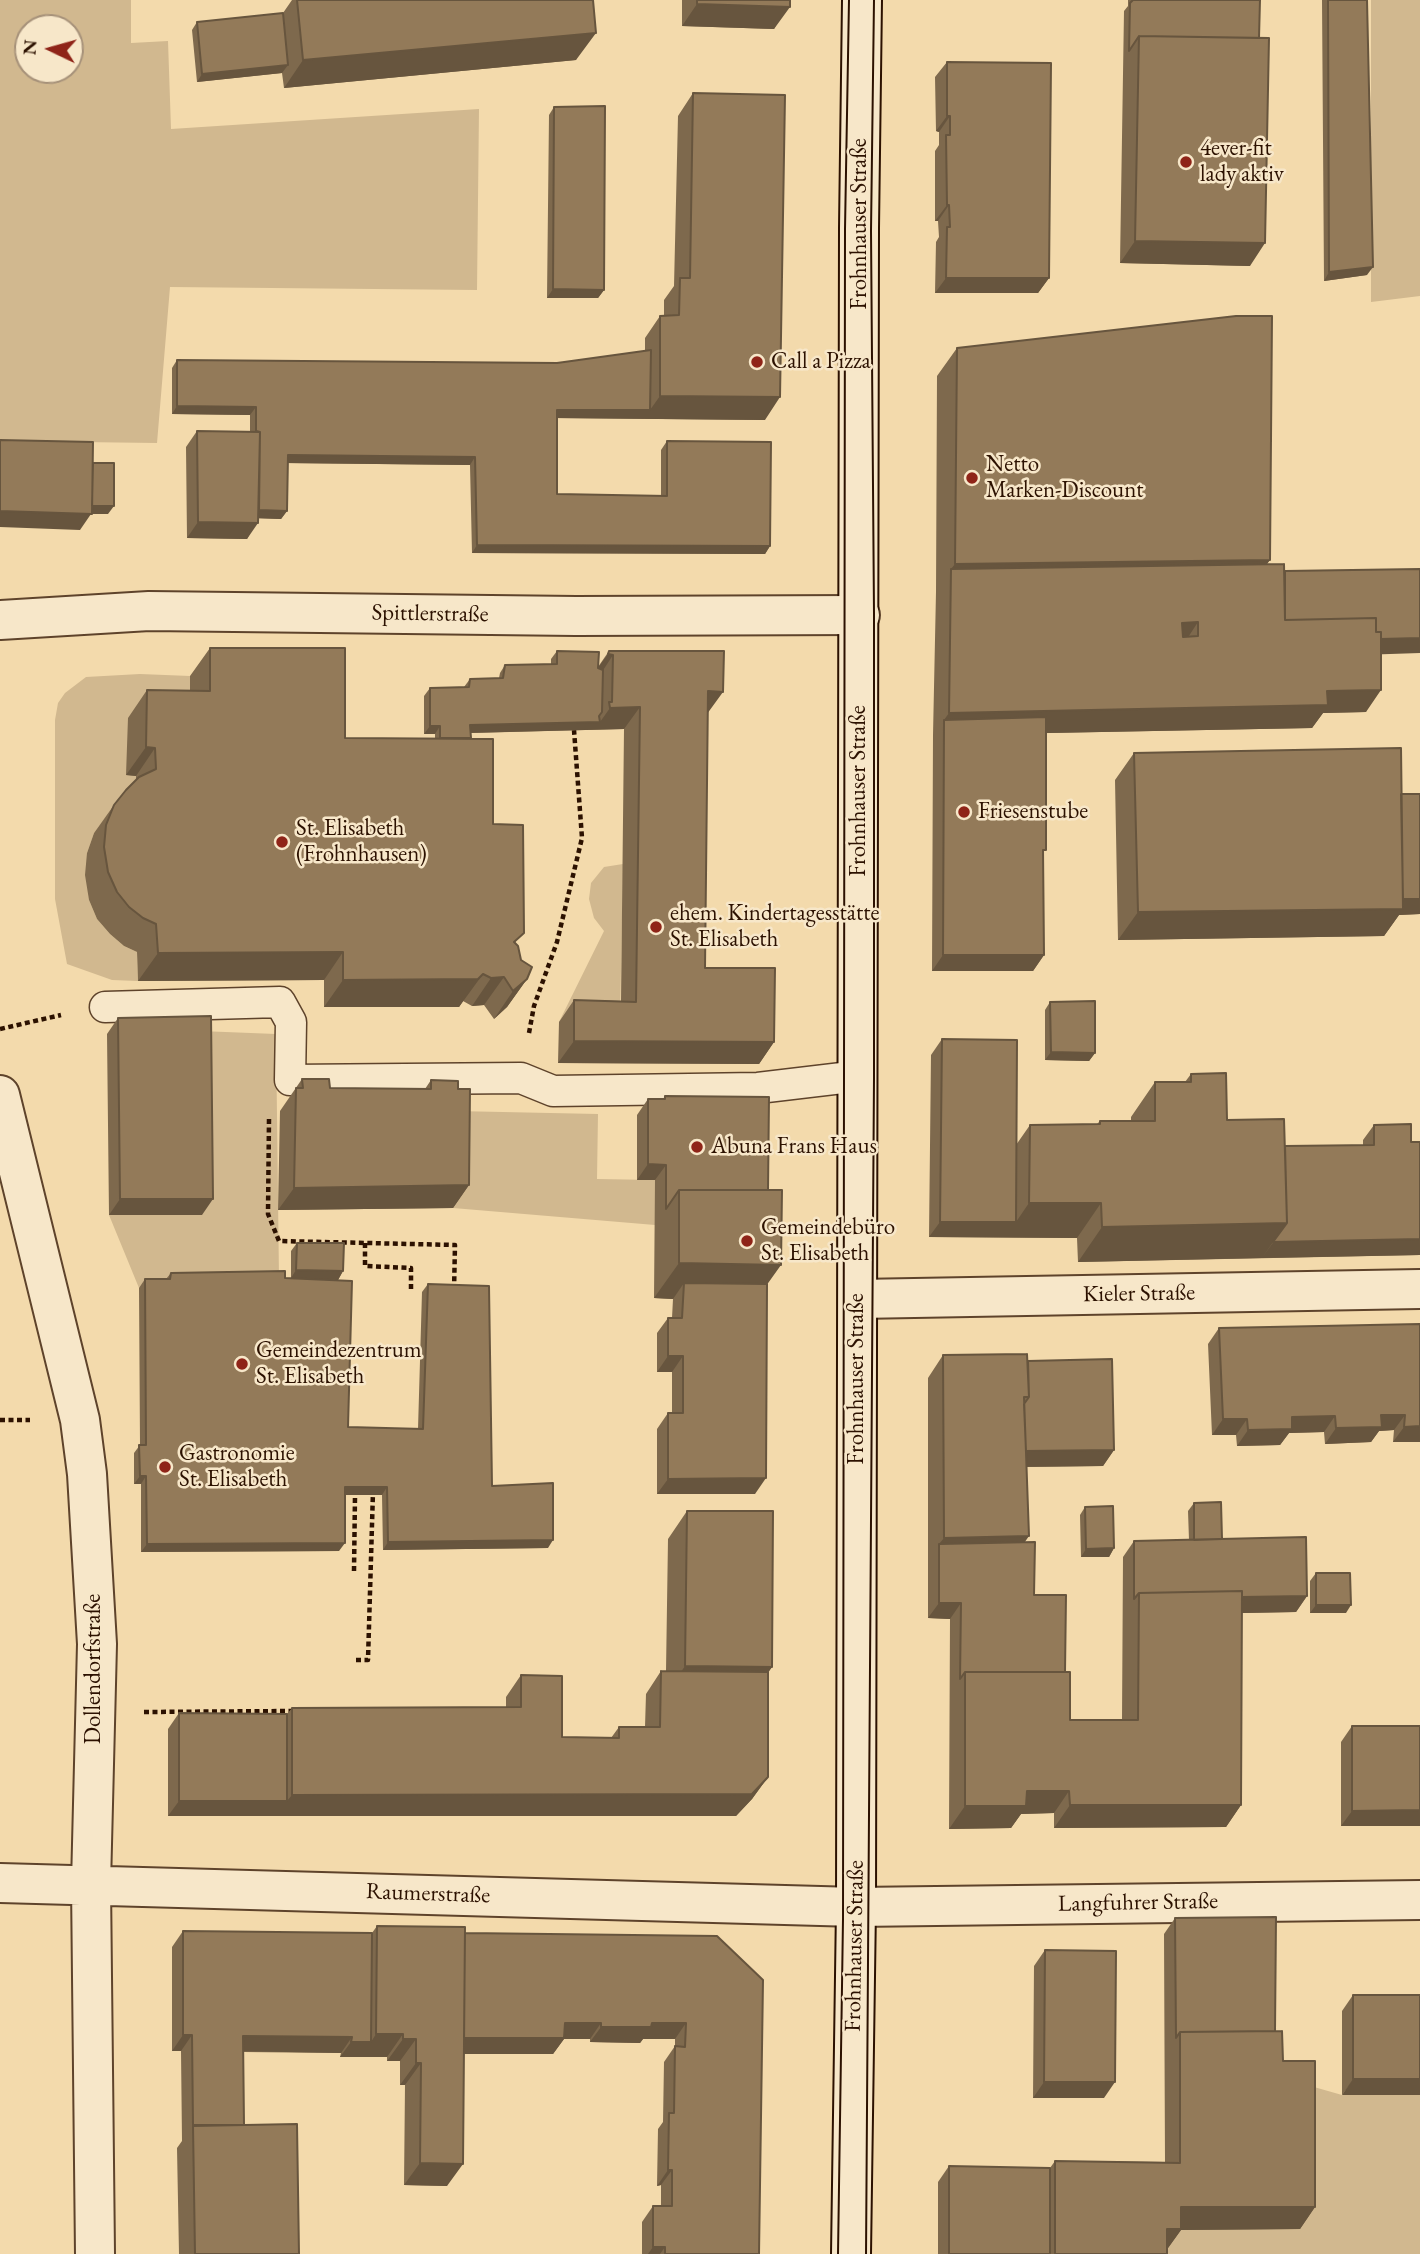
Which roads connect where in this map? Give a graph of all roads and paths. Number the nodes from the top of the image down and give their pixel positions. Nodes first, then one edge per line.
1 (862, 0) edge
2 (860, 615) junction
3 (0, 620) edge
4 (574, 730) edge
5 (105, 1007) dead end
6 (47, 1017) dead end
7 (530, 1027) edge
8 (0, 1029) edge
9 (859, 1076) junction
10 (0, 1095) edge
11 (269, 1110) dead end
12 (365, 1243) junction
13 (1420, 1289) edge
14 (411, 1291) dead end
15 (858, 1298) junction
16 (454, 1301) edge
17 (373, 1479) edge
18 (355, 1496) edge
19 (354, 1571) dead end
20 (356, 1660) dead end
21 (253, 1711) junction
22 (293, 1711) edge
23 (95, 1712) junction
24 (254, 1720) edge
25 (0, 1883) edge
26 (91, 1884) junction
27 (1420, 1900) edge
28 (856, 1907) junction
29 (94, 2254) edge
30 (851, 2254) edge

1 - 2 street, Frohnhauser Straße
2 - 3 street, Spittlerstraße
2 - 9 street, Frohnhauser Straße
4 - 7 path
5 - 9 lane
6 - 8 path
9 - 15 street, Frohnhauser Straße
10 - 23 street, Dollendorfstraße
11 - 12 path
12 - 14 path
12 - 16 path
13 - 15 street, Kieler Straße
15 - 28 street, Frohnhauser Straße
17 - 20 path
18 - 19 path
21 - 22 path
21 - 23 path
21 - 24 path
23 - 26 street, Dollendorfstraße
25 - 26 street, Raumerstraße
26 - 28 street, Raumerstraße
26 - 29 street, Dollendorfstraße
27 - 28 street, Langfuhrer Straße
28 - 30 street, Frohnhauser Straße

